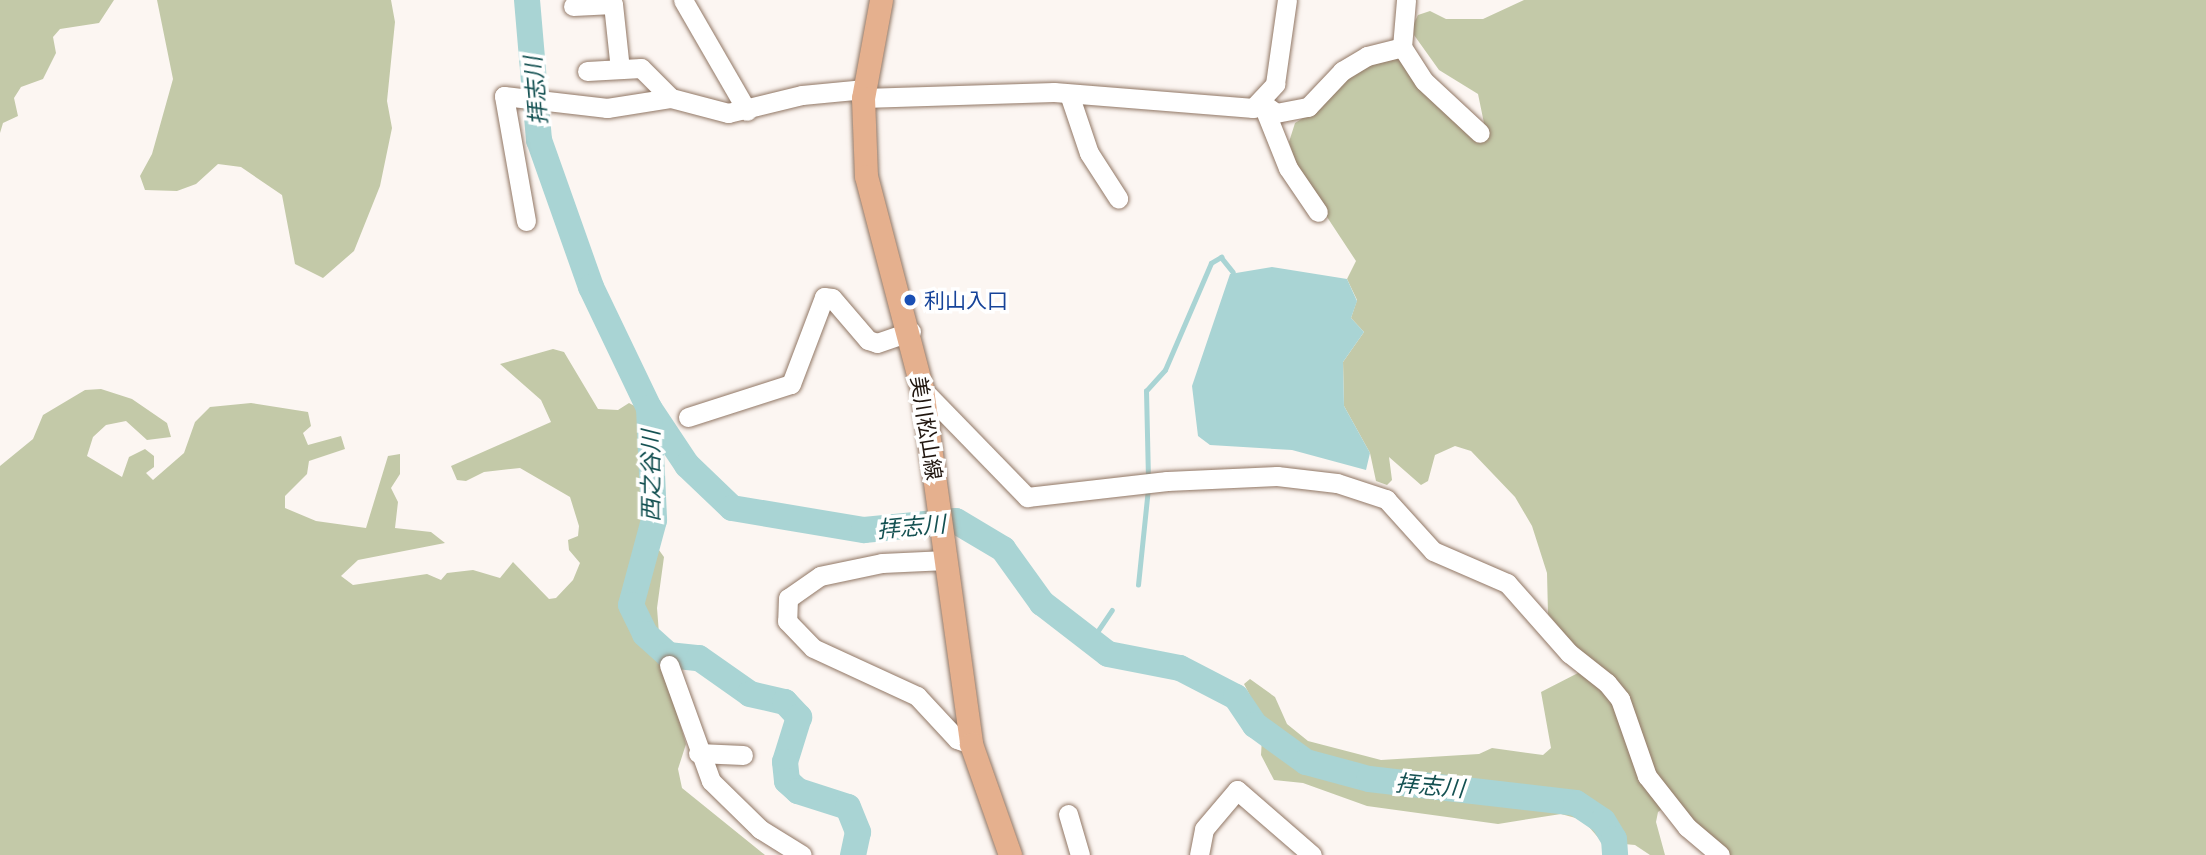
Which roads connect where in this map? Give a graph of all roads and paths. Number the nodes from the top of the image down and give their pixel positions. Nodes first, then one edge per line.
1 (683, 0) edge
2 (881, 0) edge
3 (1287, 0) edge
4 (1406, 0) edge
5 (581, 4) edge
6 (1402, 47) junction
7 (620, 69) junction
8 (586, 71) dead end
9 (864, 94) junction
10 (1069, 94) junction
11 (671, 98) junction
12 (1262, 103) junction
13 (747, 111) junction
14 (1480, 133) dead end
15 (1118, 198) dead end
16 (1318, 212) dead end
17 (526, 221) dead end
18 (911, 331) junction
19 (922, 389) junction
20 (688, 417) dead end
21 (944, 550) junction
22 (669, 665) dead end
23 (971, 744) junction
24 (698, 753) junction
25 (743, 755) dead end
26 (1068, 814) dead end
27 (802, 855) edge
28 (1010, 855) edge
29 (1080, 855) edge
30 (1199, 855) edge
31 (1312, 855) edge
32 (1720, 855) edge

1 - 13 street
2 - 9 main road, 美川松山線
3 - 12 street
4 - 6 street
5 - 7 street
6 - 12 street
6 - 14 street
7 - 8 street
7 - 11 street
9 - 10 street
9 - 13 street
9 - 18 main road, 美川松山線
10 - 12 street
10 - 15 street
11 - 13 street
11 - 17 street
12 - 16 street
18 - 19 main road, 美川松山線
18 - 20 street
19 - 21 main road, 美川松山線
19 - 32 street
21 - 23 main road, 美川松山線
21 - 23 street
22 - 24 street
23 - 28 main road, 美川松山線
24 - 25 street
24 - 27 street
26 - 29 street
30 - 31 street

